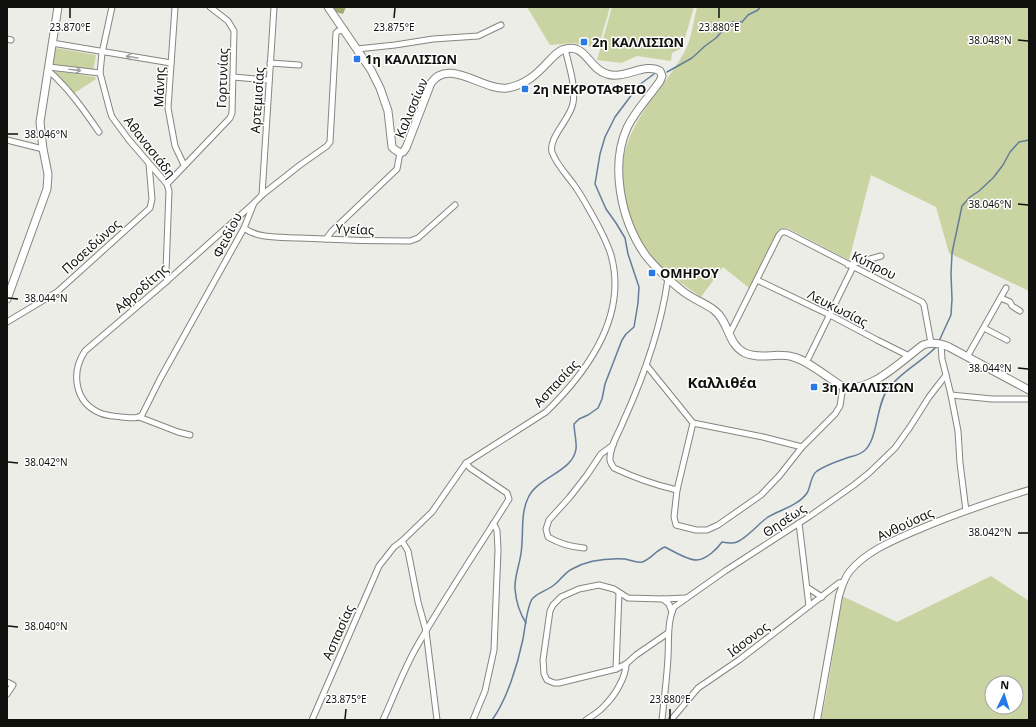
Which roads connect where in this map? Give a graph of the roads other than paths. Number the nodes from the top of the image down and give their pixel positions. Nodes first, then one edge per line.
1 (58, 7) edge
2 (112, 7) edge
3 (175, 7) edge
4 (210, 7) edge
5 (274, 7) edge
6 (328, 7) edge
7 (501, 25) dead end
8 (345, 30) junction
9 (52, 43) junction
10 (357, 49) junction
11 (565, 49) junction
12 (102, 53) junction
13 (171, 63) junction
14 (270, 63) junction
15 (299, 65) dead end
16 (49, 69) junction
17 (100, 73) junction
18 (233, 77) junction
19 (269, 80) junction
20 (100, 132) dead end
21 (7, 140) edge
22 (43, 149) junction
23 (400, 153) junction
24 (149, 164) junction
25 (184, 165) junction
26 (167, 184) junction
27 (262, 195) junction
28 (254, 203) junction
29 (455, 206) dead end
30 (244, 228) junction
31 (326, 240) junction
32 (881, 256) dead end
33 (851, 266) junction
34 (668, 278) junction
35 (757, 280) junction
36 (167, 281) junction
37 (1006, 288) dead end
38 (1001, 298) junction
39 (7, 299) edge
40 (1020, 311) dead end
41 (830, 315) junction
42 (7, 322) edge
43 (984, 328) junction
44 (729, 335) junction
45 (1007, 340) dead end
46 (931, 343) junction
47 (941, 344) junction
48 (909, 356) junction
49 (967, 357) junction
50 (806, 363) junction
51 (647, 366) junction
52 (946, 375) junction
53 (843, 386) junction
54 (1029, 390) edge
55 (951, 395) junction
56 (1029, 398) edge
57 (139, 417) junction
58 (693, 423) junction
59 (190, 435) dead end
60 (613, 445) junction
61 (802, 447) junction
62 (466, 462) junction
63 (677, 490) junction
64 (1029, 490) edge
65 (966, 511) junction
66 (799, 523) junction
67 (493, 524) junction
68 (402, 540) junction
69 (584, 548) dead end
70 (844, 582) junction
71 (808, 588) junction
72 (619, 593) junction
73 (822, 597) junction
74 (686, 598) junction
75 (663, 599) junction
76 (809, 606) junction
77 (672, 612) junction
78 (426, 631) junction
79 (668, 633) junction
80 (626, 664) junction
81 (616, 669) junction
82 (7, 682) edge
83 (7, 694) edge
84 (312, 720) edge
85 (382, 720) edge
86 (437, 720) edge
87 (473, 720) edge
88 (586, 720) edge
89 (662, 720) edge
90 (671, 720) edge
91 (817, 720) edge

1 - 9 main road
2 - 12 street, Αθανασιάδη
3 - 13 street, Μάνης
4 - 18 street, Γορτυνίας
5 - 14 street, Αρτεμισίας
6 - 8 main road, Καλισσίων
7 - 10 street
8 - 10 main road, Καλισσίων
8 - 27 street, Φειδίου
9 - 12 street
9 - 16 main road
10 - 23 main road, Καλισσίων
11 - 23 main road, Καλισσίων
11 - 34 main road
11 - 62 street, Ασπασίας
13 -> 12 street
12 - 17 street, Αθανασιάδη
13 - 25 street, Μάνης
14 - 15 street
14 - 19 street, Αρτεμισίας
16 -> 17 street
16 - 20 street
16 - 22 main road
17 - 24 street, Αθανασιάδη
18 - 19 street
18 - 25 street, Γορτυνίας
19 - 27 street, Αρτεμισίας
21 - 22 street
22 - 39 main road
23 - 31 street
24 - 26 street, Αθανασιάδη
24 - 42 street, Ποσειδώνος
25 - 26 street, Γορτυνίας
26 - 36 street, Αθανασιάδη
27 - 28 street, Φειδίου
28 - 30 street, Φειδίου
28 - 36 street, Αφροδίτης
29 - 31 street, Υγείας
30 - 31 street, Υγείας
30 - 57 street, Φειδίου
32 - 33 street
33 - 35 street, Κύπρου
33 - 41 street
33 - 46 street, Κύπρου
34 - 44 main road
34 - 51 street
35 - 41 street, Λευκωσίας
35 - 44 street
36 - 57 street, Αφροδίτης
37 - 38 street
38 - 40 street
38 - 43 street
41 - 48 street, Λευκωσίας
41 - 50 street
43 - 45 street
43 - 49 street
44 - 50 main road
46 - 47 main road
46 - 48 main road
47 - 49 main road
47 - 52 street
48 - 53 main road
49 - 54 main road
50 - 53 main road
51 - 58 street
51 - 60 street
52 - 55 street
52 - 66 street, Θησέως
53 - 61 street
55 - 56 street
55 - 65 street
57 - 59 street
58 - 61 street
58 - 63 street
60 - 63 street
60 - 69 street
61 - 63 street
62 - 67 street
62 - 68 street, Ασπασίας
64 - 65 street, Ανθούσας
65 - 70 street, Ανθούσας
66 - 71 street
66 - 74 street, Θησέως
67 - 78 street
67 - 87 street
68 - 78 street
68 - 84 street, Ασπασίας
70 - 73 street, Ιάσονος
70 - 91 street, Ανθούσας
71 - 73 street
71 - 76 street
72 - 75 street
72 - 81 street
72 - 81 street
73 - 76 street, Ιάσονος
74 - 75 street
74 - 77 street, Θησέως
75 - 77 street
76 - 90 street, Ιάσονος
77 - 79 street
78 - 85 street
78 - 86 street
79 - 80 street
79 - 89 street
80 - 81 street
80 - 88 street
82 - 83 street

